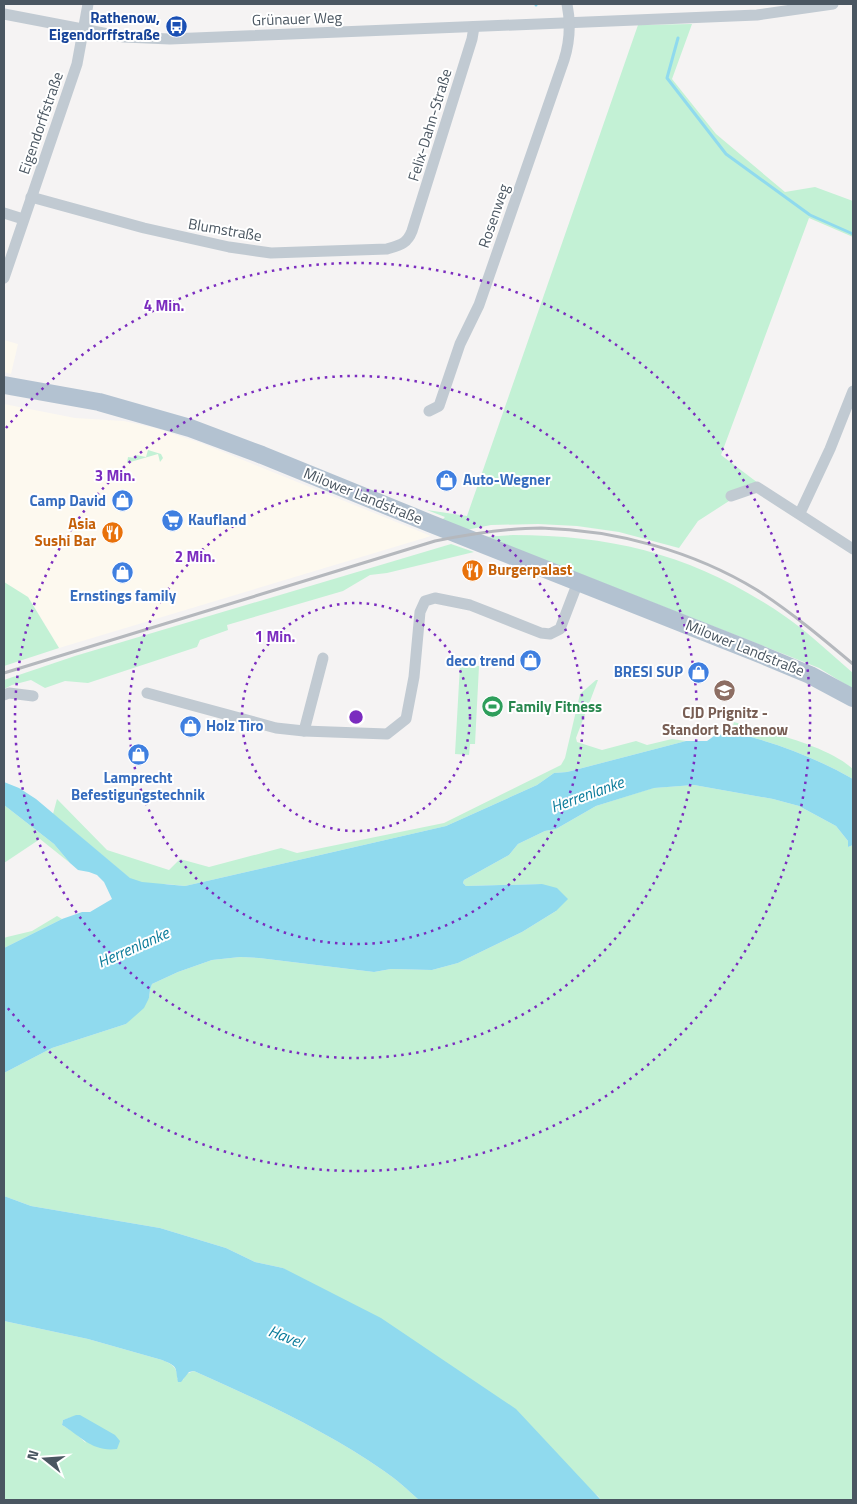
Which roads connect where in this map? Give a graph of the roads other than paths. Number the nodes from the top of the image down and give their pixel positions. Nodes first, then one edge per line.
1 (88, 4) edge
2 (566, 4) edge
3 (833, 4) edge
4 (773, 9) edge
5 (4, 14) edge
6 (570, 23) junction
7 (474, 27) junction
8 (84, 30) junction
9 (31, 197) junction
10 (4, 213) edge
11 (23, 219) junction
12 (412, 231) joint
13 (4, 278) edge
14 (4, 385) edge
15 (853, 391) edge
16 (4, 397) edge
17 (429, 411) dead end
18 (147, 415) junction
19 (731, 496) dead end
20 (800, 513) junction
21 (853, 549) edge
22 (578, 582) junction
23 (323, 658) dead end
24 (147, 693) dead end
25 (4, 695) edge
26 (33, 696) dead end
27 (853, 698) edge
28 (304, 731) junction

1 - 8 street, Eigendorffstraße
2 - 6 street, Rosenweg
3 - 4 street, Grünauer Weg
4 - 6 street, Grünauer Weg
5 - 8 street, Grünauer Weg
6 - 7 street, Grünauer Weg
6 - 17 street, Rosenweg
7 - 8 street, Grünauer Weg
7 - 12 street, Felix-Dahn-Straße
8 - 9 street, Eigendorffstraße
9 - 11 street, Eigendorffstraße
9 - 12 street, Blumstraße
10 - 11 street
11 - 13 street, Eigendorffstraße
14 - 18 main road, Milower Landstraße
15 - 20 street
16 - 18 main road, Milower Landstraße
18 - 22 main road, Milower Landstraße
19 - 20 street
20 - 21 street
22 - 27 main road, Milower Landstraße
22 - 28 street
23 - 28 street
24 - 28 street
25 - 26 street

